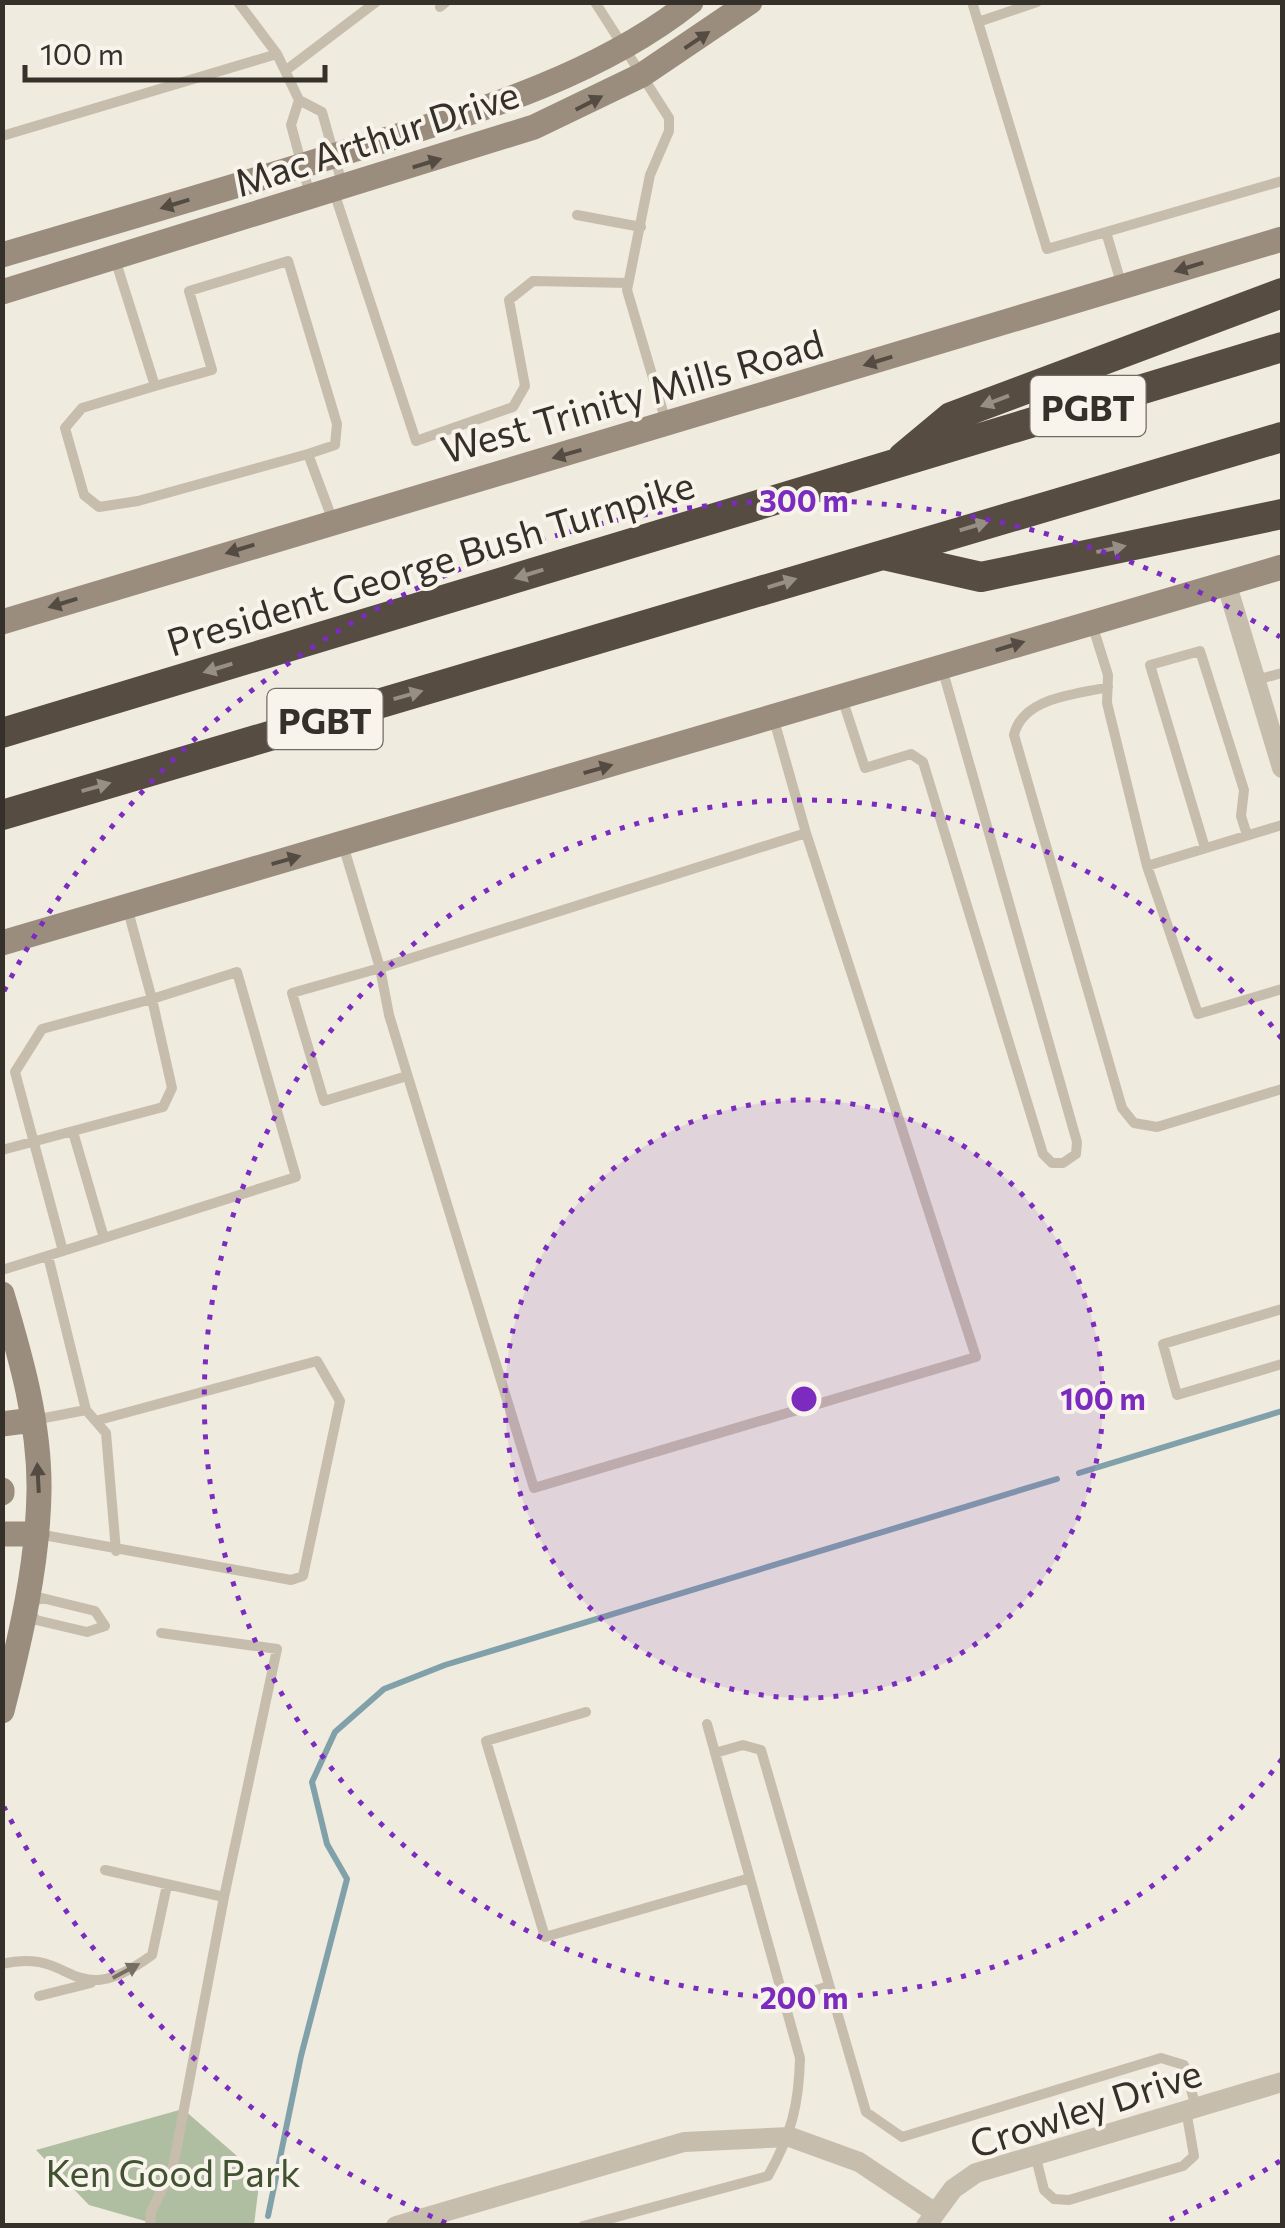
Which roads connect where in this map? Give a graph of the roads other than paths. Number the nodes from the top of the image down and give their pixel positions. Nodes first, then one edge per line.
1 (238, 2) edge
2 (376, 2) edge
3 (612, 2) edge
4 (692, 2) edge
5 (750, 2) edge
6 (972, 2) edge
7 (1035, 3) edge
8 (598, 7) edge
9 (978, 22) junction
10 (624, 46) junction
11 (277, 54) junction
12 (285, 70) junction
13 (642, 75) junction
14 (299, 100) junction
15 (2, 136) edge
16 (333, 156) junction
17 (302, 166) junction
18 (1282, 182) edge
19 (330, 194) junction
20 (577, 216) dead end
21 (641, 227) junction
22 (1106, 232) junction
23 (1282, 238) edge
24 (2, 255) edge
25 (114, 258) junction
26 (628, 283) junction
27 (1122, 287) junction
28 (2, 292) edge
29 (1282, 293) edge
30 (1282, 347) edge
31 (155, 386) junction
32 (667, 425) junction
33 (1282, 437) edge
34 (308, 454) junction
35 (894, 466) junction
36 (1282, 514) edge
37 (333, 521) junction
38 (881, 554) junction
39 (1282, 568) edge
40 (1226, 582) junction
41 (2, 622) edge
42 (1092, 622) junction
43 (942, 667) junction
44 (1282, 672) edge
45 (1256, 680) junction
46 (1108, 687) junction
47 (842, 696) junction
48 (773, 717) junction
49 (2, 733) edge
50 (1282, 768) edge
51 (2, 814) edge
52 (1282, 825) edge
53 (806, 833) junction
54 (1247, 835) junction
55 (343, 844) junction
56 (1205, 848) junction
57 (1147, 866) junction
58 (126, 906) junction
59 (12, 939) edge
60 (380, 968) junction
61 (1282, 989) edge
62 (152, 1000) junction
63 (407, 1076) junction
64 (1282, 1089) edge
65 (73, 1132) junction
66 (34, 1142) junction
67 (2, 1150) edge
68 (104, 1238) junction
69 (63, 1251) junction
70 (48, 1256) junction
71 (2, 1270) edge
72 (2, 1294) edge
73 (1282, 1309) edge
74 (1282, 1364) edge
75 (86, 1410) junction
76 (34, 1420) junction
77 (99, 1420) junction
78 (2, 1424) edge
79 (2, 1534) edge
80 (36, 1534) junction
81 (116, 1551) junction
82 (14, 1605) edge
83 (161, 1633) dead end
84 (2, 1712) edge
85 (586, 1712) dead end
86 (707, 1724) dead end
87 (715, 1753) junction
88 (105, 1870) dead end
89 (750, 1878) junction
90 (166, 1886) junction
91 (224, 1897) junction
92 (2, 1964) edge
93 (91, 1983) junction
94 (829, 1986) junction
95 (40, 1996) dead end
96 (784, 2000) junction
97 (1282, 2082) edge
98 (1191, 2109) junction
99 (790, 2137) junction
100 (1034, 2154) junction
101 (930, 2219) edge
102 (150, 2226) edge
103 (396, 2226) edge
104 (584, 2226) edge

1 - 11 lane
2 - 12 lane
3 - 8 lane
4 - 10 main road, Mac Arthur Drive
13 -> 5 main road, Mac Arthur Drive
6 - 9 lane
7 - 9 lane
8 - 10 lane
9 - 22 lane
10 - 13 lane
10 - 16 main road, Mac Arthur Drive
11 - 12 lane
11 - 15 lane
12 - 14 lane
19 -> 13 main road, Mac Arthur Drive
13 - 21 lane
14 - 16 lane
14 - 17 lane
16 - 17 main road, Mac Arthur Drive
16 - 19 lane
17 - 19 lane
17 -> 24 main road, Mac Arthur Drive
18 - 22 lane
19 - 25 main road, Mac Arthur Drive
19 - 26 lane
20 - 21 lane
21 - 26 lane
22 - 27 lane
23 -> 27 main road, West Trinity Mills Road
25 - 28 main road, Mac Arthur Drive
25 - 31 lane
26 - 32 lane
27 -> 32 main road, West Trinity Mills Road
29 -> 35 highway
30 - 35 highway, President George Bush Turnpike / PGBT
31 - 34 lane
31 - 34 lane
32 -> 37 main road, West Trinity Mills Road
38 -> 33 highway, PGBT
34 - 37 lane
35 -> 49 highway, President George Bush Turnpike / PGBT
38 -> 36 highway
37 -> 41 main road, West Trinity Mills Road
51 -> 38 highway, PGBT
39 - 40 main road
40 - 42 main road
40 - 45 street
43 -> 42 main road
42 - 46 lane
43 - 47 main road
43 - 47 lane
44 - 45 lane
45 - 50 street
46 - 57 lane
46 - 64 lane
47 - 48 main road
48 - 53 lane
55 -> 48 main road
52 - 54 lane
53 - 60 lane
53 - 63 lane
54 - 56 lane
54 - 56 lane
58 -> 55 main road
55 - 60 lane
56 - 57 lane
57 - 61 lane
58 - 59 main road
58 - 62 lane
60 - 63 lane
60 - 63 lane
62 - 65 lane
62 - 66 lane
62 - 68 lane
65 - 66 lane
65 - 68 lane
66 - 67 lane
66 - 69 lane
68 - 69 lane
69 - 70 lane
70 - 71 lane
70 - 75 lane
72 - 76 main road
73 - 74 lane
75 - 76 lane
75 - 77 lane
76 - 78 main road
80 -> 76 main road
77 - 81 lane
77 - 81 lane
79 - 80 main road
80 - 81 lane
80 - 82 main road
82 - 82 lane
82 - 84 main road
83 - 91 lane
85 - 89 lane
86 - 87 lane
87 - 89 lane
87 - 94 lane
88 - 90 lane
89 - 96 lane
90 - 91 lane
93 -> 90 lane
91 - 102 lane
92 - 93 lane
93 - 95 lane
94 - 96 lane
94 - 98 lane
96 - 99 lane
97 - 98 street, Crowley Drive
98 - 100 street, Crowley Drive
98 - 100 lane
99 - 101 street
99 - 103 street
99 - 104 lane
100 - 101 street, Crowley Drive

